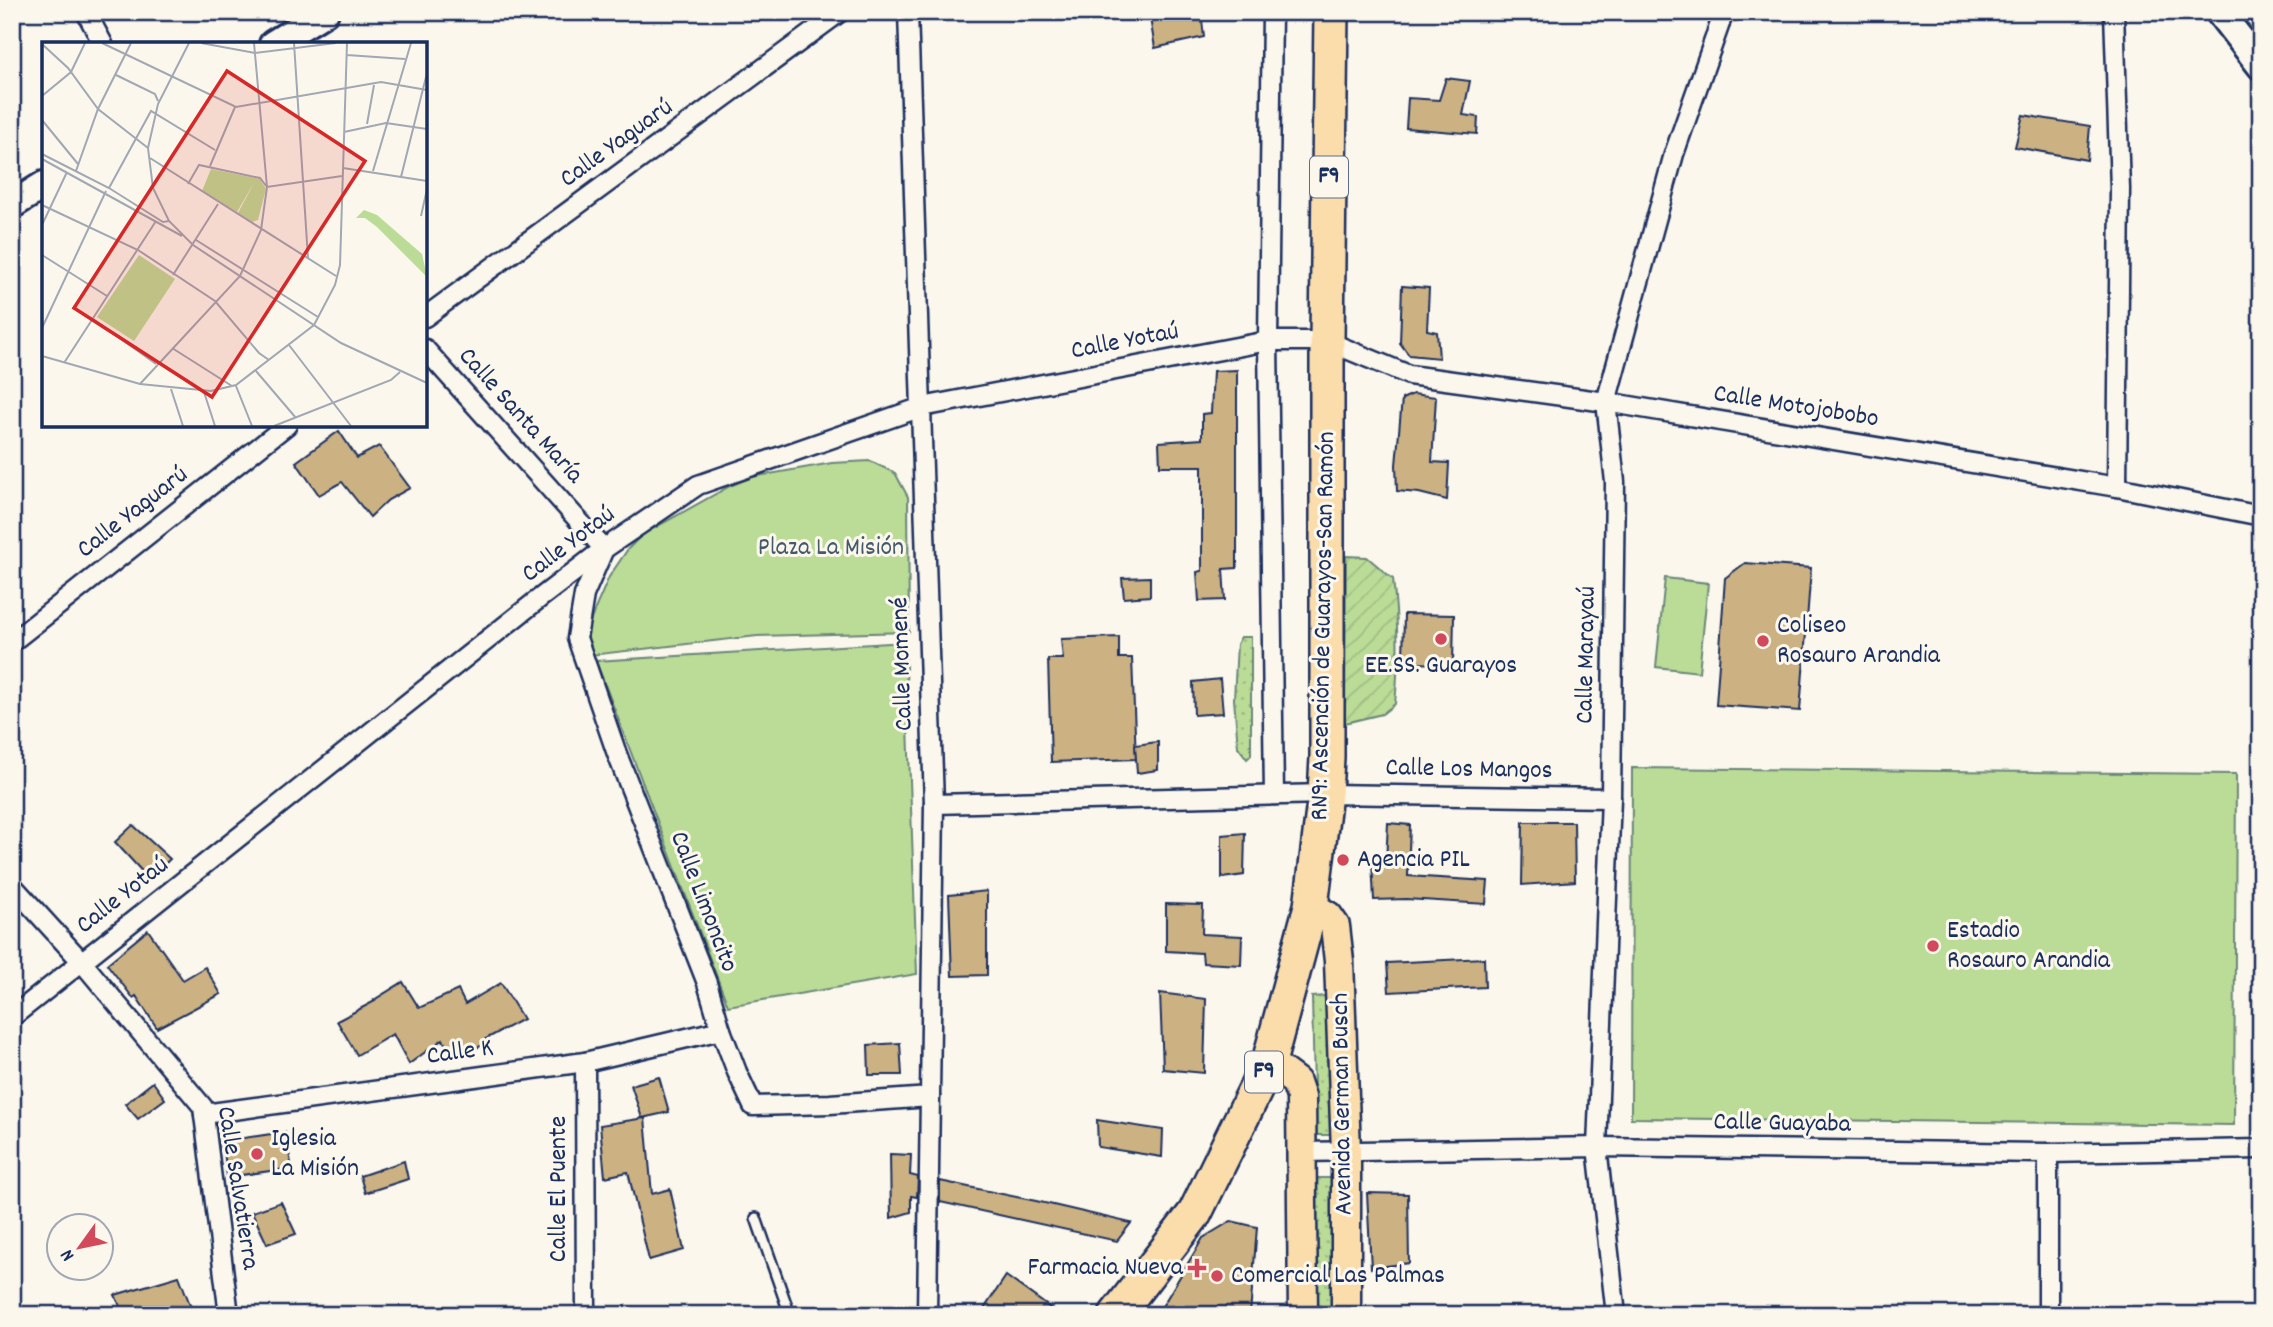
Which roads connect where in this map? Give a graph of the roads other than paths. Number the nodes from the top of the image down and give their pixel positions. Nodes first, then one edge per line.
1 (86, 12) edge
2 (324, 12) edge
3 (840, 12) edge
4 (908, 12) edge
5 (1272, 12) edge
6 (1331, 12) edge
7 (1724, 12) edge
8 (2114, 12) edge
9 (2219, 12) edge
10 (102, 42) edge
11 (276, 42) edge
12 (2261, 66) edge
13 (42, 186) edge
14 (12, 205) edge
15 (427, 316) edge
16 (1268, 341) junction
17 (1327, 341) junction
18 (427, 351) edge
19 (1606, 402) junction
20 (922, 407) junction
21 (284, 427) edge
22 (2117, 486) junction
23 (2261, 516) edge
24 (604, 548) junction
25 (12, 642) edge
26 (1325, 794) junction
27 (1274, 795) junction
28 (1611, 798) junction
29 (934, 804) junction
30 (12, 886) edge
31 (1311, 905) junction
32 (82, 962) junction
33 (12, 1017) edge
34 (720, 1030) junction
35 (584, 1062) junction
36 (1269, 1062) junction
37 (930, 1097) junction
38 (204, 1114) junction
39 (1597, 1147) junction
40 (2261, 1149) edge
41 (1303, 1152) junction
42 (1346, 1152) junction
43 (2048, 1153) junction
44 (756, 1218) dead end
45 (229, 1315) edge
46 (586, 1315) edge
47 (790, 1315) edge
48 (928, 1315) edge
49 (1116, 1315) edge
50 (1303, 1315) edge
51 (1346, 1315) edge
52 (1616, 1315) edge
53 (2048, 1315) edge

1 - 10 street
2 - 11 main road
3 - 15 street, Calle Yaguarú
4 - 20 street, Calle Momené
5 - 16 street
6 - 17 highway, RN9: Ascención de Guarayos-San Ramón / F9
7 - 19 street, Calle Marayaú
8 - 22 street
9 - 12 main road
13 - 14 main road
16 - 17 street, Calle Yotaú
16 - 20 street, Calle Yotaú
16 - 27 street
17 - 19 street, Calle Motojobobo
17 - 26 highway, RN9: Ascención de Guarayos-San Ramón / F9
18 - 24 street, Calle Santa María
19 - 22 street, Calle Motojobobo
19 - 28 street, Calle Marayaú
20 - 24 street, Calle Yotaú
20 - 29 street, Calle Momené
21 - 25 street, Calle Yaguarú
22 - 23 street, Calle Motojobobo
24 - 32 street, Calle Yotaú
24 - 34 street, Calle Limoncito
26 - 27 street, Calle Los Mangos
26 - 28 street, Calle Los Mangos
26 - 31 highway, RN9: Ascención de Guarayos-San Ramón / F9
27 - 29 street, Calle Los Mangos
28 - 39 street, Calle Marayaú
29 - 37 street, Calle Momené
30 - 32 street, Calle Salvatierra
31 - 36 highway, RN9: Ascención de Guarayos-San Ramón / F9
31 - 42 main road, Avenida German Busch
32 - 33 street, Calle Yotaú
32 - 38 street, Calle Salvatierra
34 - 35 street, Calle K
34 - 37 street, Calle Limoncito
35 - 38 street, Calle K
35 - 46 street, Calle El Puente
36 - 41 main road, Avenida German Busch
36 - 49 highway, RN9: Ascención de Guarayos-San Ramón / F9
37 - 48 street, Calle Momené
38 - 45 street, Calle Salvatierra
39 - 42 street, Calle Guayaba
39 - 43 street, Calle Guayaba
39 - 52 street, Calle Marayaú
40 - 43 street, Calle Guayaba
41 - 42 street, Calle Guayaba
41 - 50 main road, Avenida German Busch
42 - 51 main road, Avenida German Busch
43 - 53 street
44 - 47 lane

